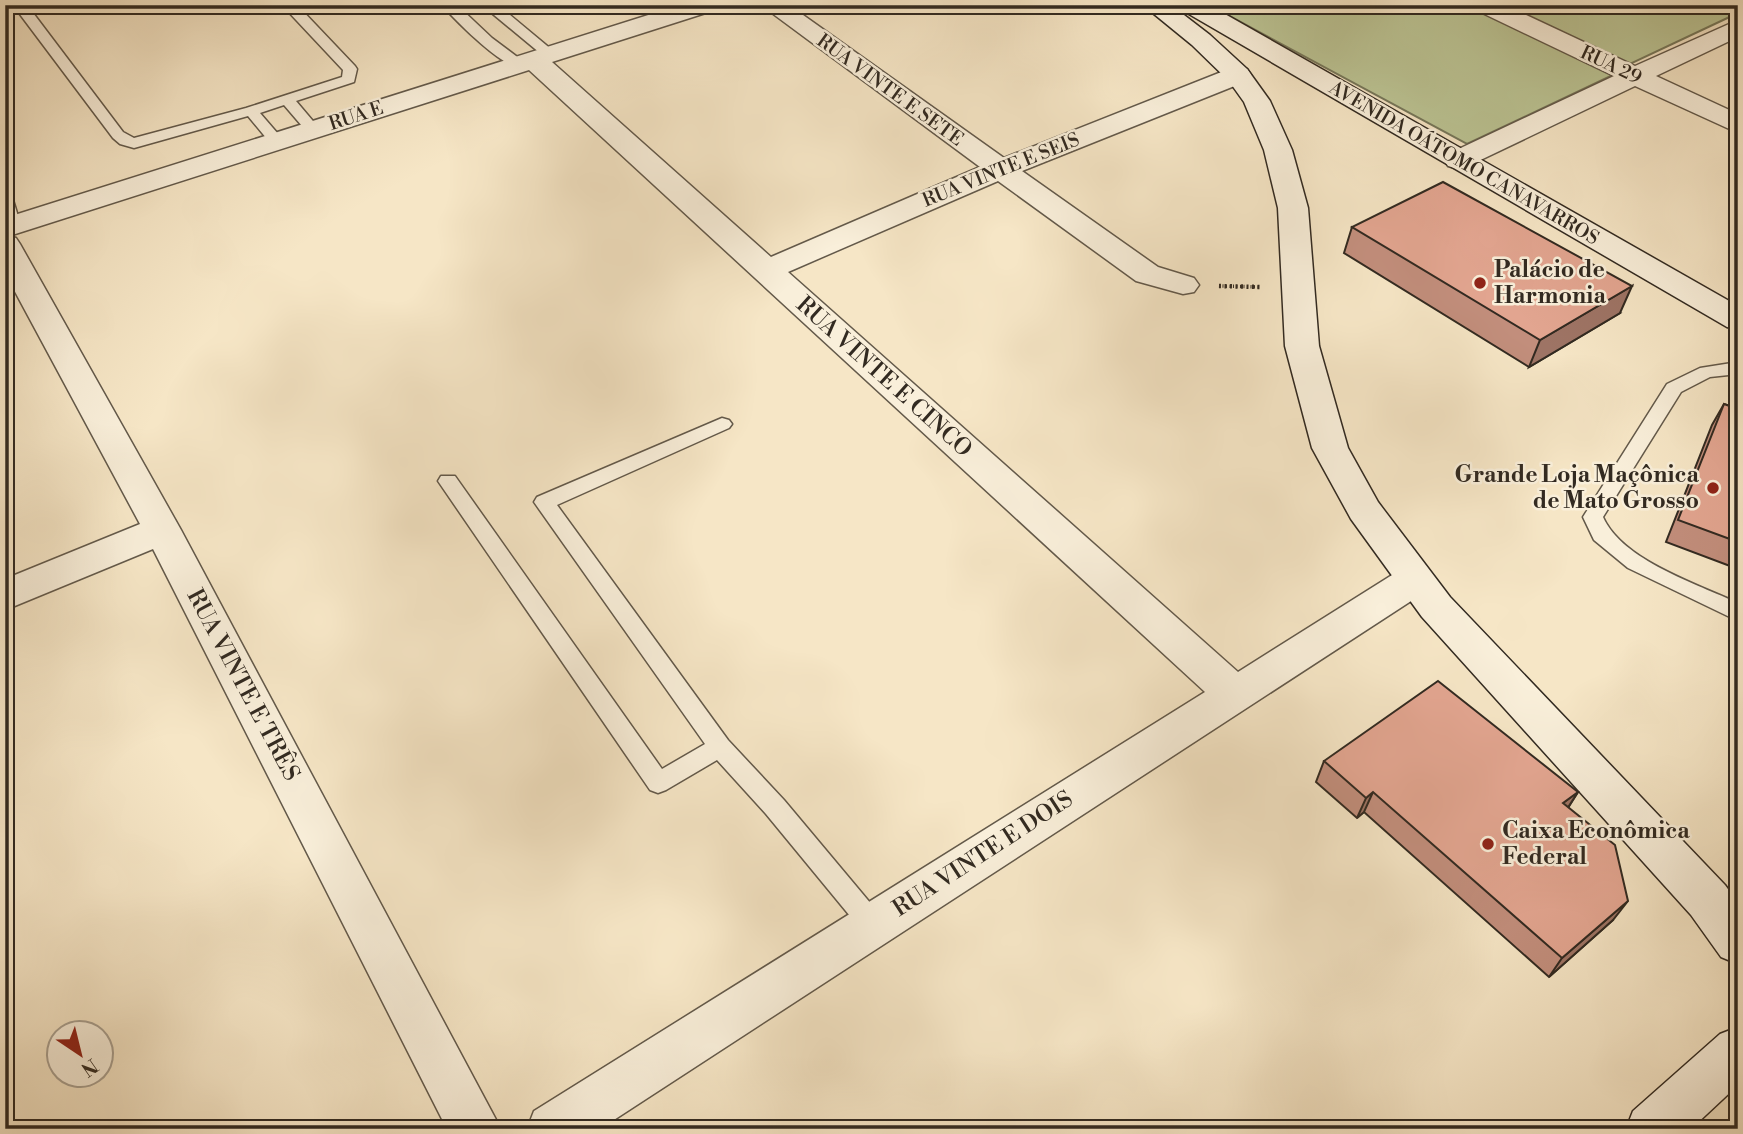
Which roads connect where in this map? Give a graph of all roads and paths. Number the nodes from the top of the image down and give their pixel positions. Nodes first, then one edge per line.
1 (20, 5) edge
2 (289, 5) edge
3 (449, 5) edge
4 (489, 5) edge
5 (706, 5) edge
6 (773, 5) edge
7 (1155, 5) edge
8 (1191, 5) edge
9 (1485, 5) edge
10 (1738, 27) edge
11 (535, 60) junction
12 (5, 69) edge
13 (1238, 75) junction
14 (1634, 76) junction
15 (5, 81) edge
16 (287, 100) junction
17 (251, 111) junction
18 (1738, 125) edge
19 (313, 130) junction
20 (277, 142) junction
21 (1458, 160) junction
22 (1001, 169) junction
23 (7, 224) edge
24 (766, 270) junction
25 (1183, 285) joint
26 (1298, 288) junction
27 (1738, 320) edge
28 (1738, 368) edge
29 (722, 424) dead end
30 (448, 481) dead end
31 (162, 530) junction
32 (1414, 580) junction
33 (5, 595) edge
34 (1738, 613) edge
35 (1235, 694) junction
36 (720, 747) junction
37 (873, 925) junction
38 (1738, 942) edge
39 (1738, 1051) edge
40 (475, 1129) edge
41 (553, 1129) edge
42 (1653, 1129) edge

1 - 17 lane
2 - 16 lane
3 - 11 lane
4 - 11 lane
5 - 11 street, RUA E
6 - 22 street, RUA VINTE E SETE
7 - 13 street
8 - 21 street, AVENIDA OÁTOMO CANAVARROS
9 - 14 street, RUA 29
10 - 14 street
11 - 19 street, RUA E
11 - 24 street, RUA VINTE E CINCO
12 - 15 lane
13 - 22 street, RUA VINTE E SEIS
13 - 26 street
14 - 18 street, RUA 29
14 - 21 street
16 - 17 lane
16 - 19 lane
17 - 20 lane
19 - 20 street, RUA E
20 - 23 street, RUA E
21 - 27 street, AVENIDA OÁTOMO CANAVARROS
22 - 24 street, RUA VINTE E SEIS
22 - 25 street, RUA VINTE E SETE
23 - 31 street, RUA VINTE E TRÊS
24 - 35 street, RUA VINTE E CINCO
25 - 26 path
26 - 32 street
28 - 34 lane
29 - 36 lane
30 - 36 lane
31 - 33 street
31 - 40 street, RUA VINTE E TRÊS
32 - 35 street, RUA VINTE E DOIS
32 - 38 street
35 - 37 street, RUA VINTE E DOIS
36 - 37 lane
37 - 41 street, RUA VINTE E DOIS
39 - 42 street

